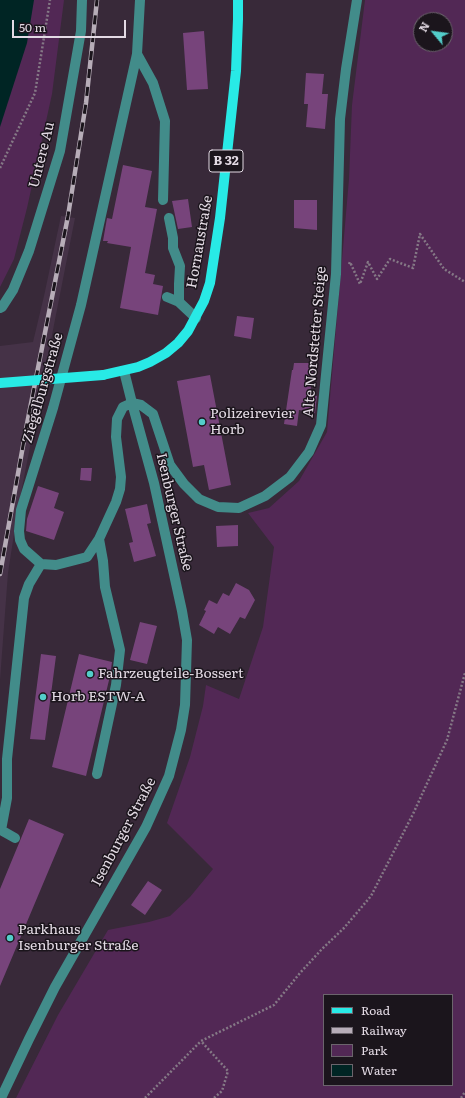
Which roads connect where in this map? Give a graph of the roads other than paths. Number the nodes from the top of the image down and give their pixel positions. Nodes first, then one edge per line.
1 (82, 0) edge
2 (140, 0) edge
3 (238, 0) edge
4 (357, 0) edge
5 (137, 54) junction
6 (163, 200) dead end
7 (169, 218) dead end
8 (167, 297) dead end
9 (180, 302) junction
10 (0, 308) edge
11 (196, 318) junction
12 (124, 371) junction
13 (0, 383) edge
14 (132, 403) junction
15 (99, 539) junction
16 (41, 564) junction
17 (97, 774) dead end
18 (15, 838) dead end
19 (1, 1098) edge

1 - 10 street, Untere Au
2 - 5 street, Ziegelburgstraße
3 - 11 main road, Hornaustraße / B 32
4 - 14 street, Alte Nordstetter Steige
5 - 6 street
5 - 16 street, Ziegelburgstraße
7 - 9 street
8 - 9 street
9 - 11 street
11 - 12 main road, Hornaustraße / B 32
12 - 13 main road, Hornaustraße / B 32, bridge
12 - 14 street, Isenburger Straße
14 - 15 street
14 - 19 street, Isenburger Straße
15 - 16 street
15 - 17 street
16 - 18 street

